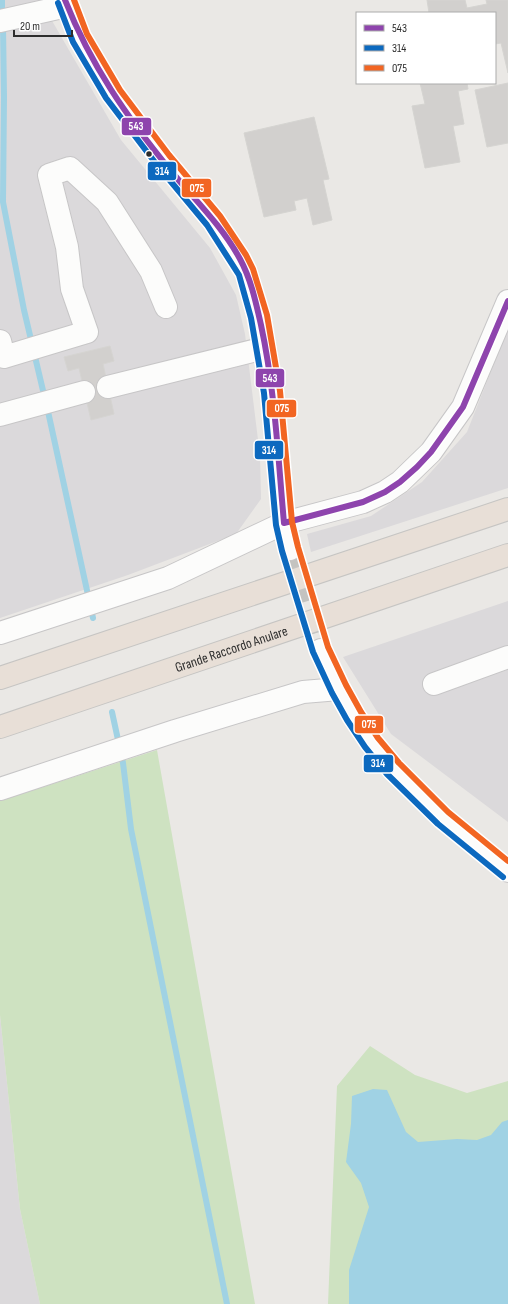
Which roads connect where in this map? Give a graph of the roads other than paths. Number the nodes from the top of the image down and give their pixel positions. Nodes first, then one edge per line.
1 (66, 3) edge
2 (5, 20) edge
3 (508, 301) edge
4 (166, 307) dead end
5 (0, 341) edge
6 (265, 348) junction
7 (108, 387) dead end
8 (84, 392) dead end
9 (0, 415) edge
10 (508, 509) edge
11 (284, 523) junction
12 (290, 550) tunnel mouth
13 (508, 555) edge
14 (0, 633) edge
15 (321, 650) tunnel mouth
16 (508, 657) edge
17 (0, 678) edge
18 (434, 684) dead end
19 (339, 689) junction
20 (0, 727) edge
21 (0, 789) edge
22 (508, 871) edge

1 - 2 street
1 - 6 street
3 - 11 street
4 - 5 street
6 - 7 street
6 - 11 street
8 - 9 street
10 - 17 highway
11 - 12 street
11 - 14 street
13 - 20 highway, Grande Raccordo Anulare
15 - 19 street
16 - 18 street
19 - 21 street
19 - 22 street

